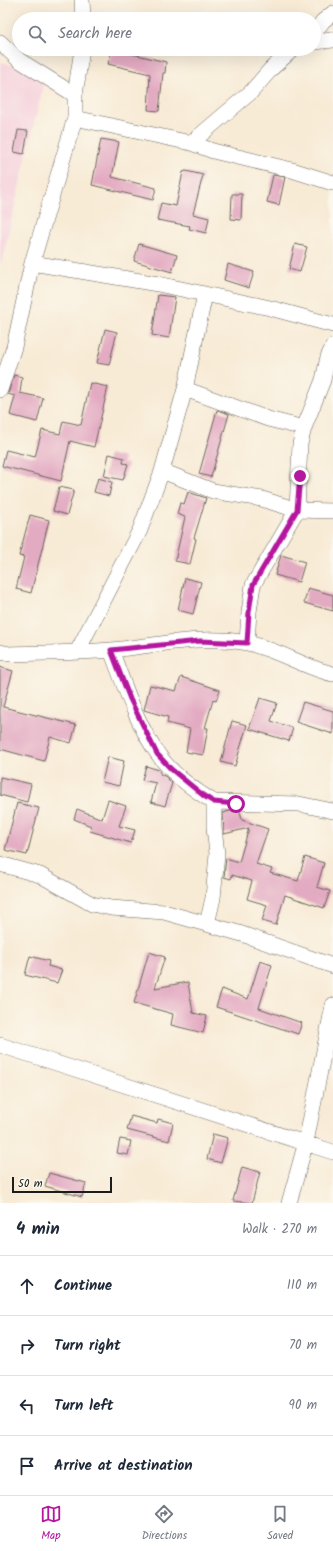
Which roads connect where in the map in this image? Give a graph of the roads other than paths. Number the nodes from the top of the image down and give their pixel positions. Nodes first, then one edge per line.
1 (82, 0) edge
2 (82, 12) edge
3 (333, 13) edge
4 (321, 24) edge
5 (333, 40) edge
6 (321, 41) edge
7 (0, 42) edge
8 (12, 53) edge
9 (15, 56) edge
10 (81, 56) edge
11 (285, 56) edge
12 (75, 95) junction
13 (75, 118) junction
14 (191, 143) junction
15 (333, 183) edge
16 (32, 263) junction
17 (205, 294) junction
18 (333, 325) edge
19 (333, 346) edge
20 (185, 389) junction
21 (0, 390) edge
22 (304, 428) junction
23 (162, 471) junction
24 (297, 510) junction
25 (333, 511) edge
26 (247, 643) junction
27 (111, 650) junction
28 (0, 652) edge
29 (77, 652) junction
30 (333, 674) edge
31 (214, 802) junction
32 (333, 810) edge
33 (0, 864) edge
34 (207, 924) junction
35 (333, 966) edge
36 (333, 1005) edge
37 (1, 1050) edge
38 (306, 1142) junction
39 (333, 1152) edge
40 (289, 1203) edge

1 - 2 street
3 - 4 street
5 - 6 street
7 - 8 street
9 - 12 street
10 - 12 street
11 - 14 street
12 - 13 street
13 - 14 street
13 - 16 street
14 - 15 street
16 - 17 street
16 - 21 street
17 - 18 street
17 - 20 street
19 - 22 street
20 - 22 street
20 - 23 street
22 - 24 street
23 - 24 street
23 - 29 street
24 - 25 street
24 - 26 street
26 - 27 street
26 - 30 street
27 - 29 street
27 - 31 street
28 - 29 street
31 - 32 street
31 - 34 street
33 - 34 street
34 - 35 street
36 - 38 street
37 - 38 street
38 - 39 street
38 - 40 street

